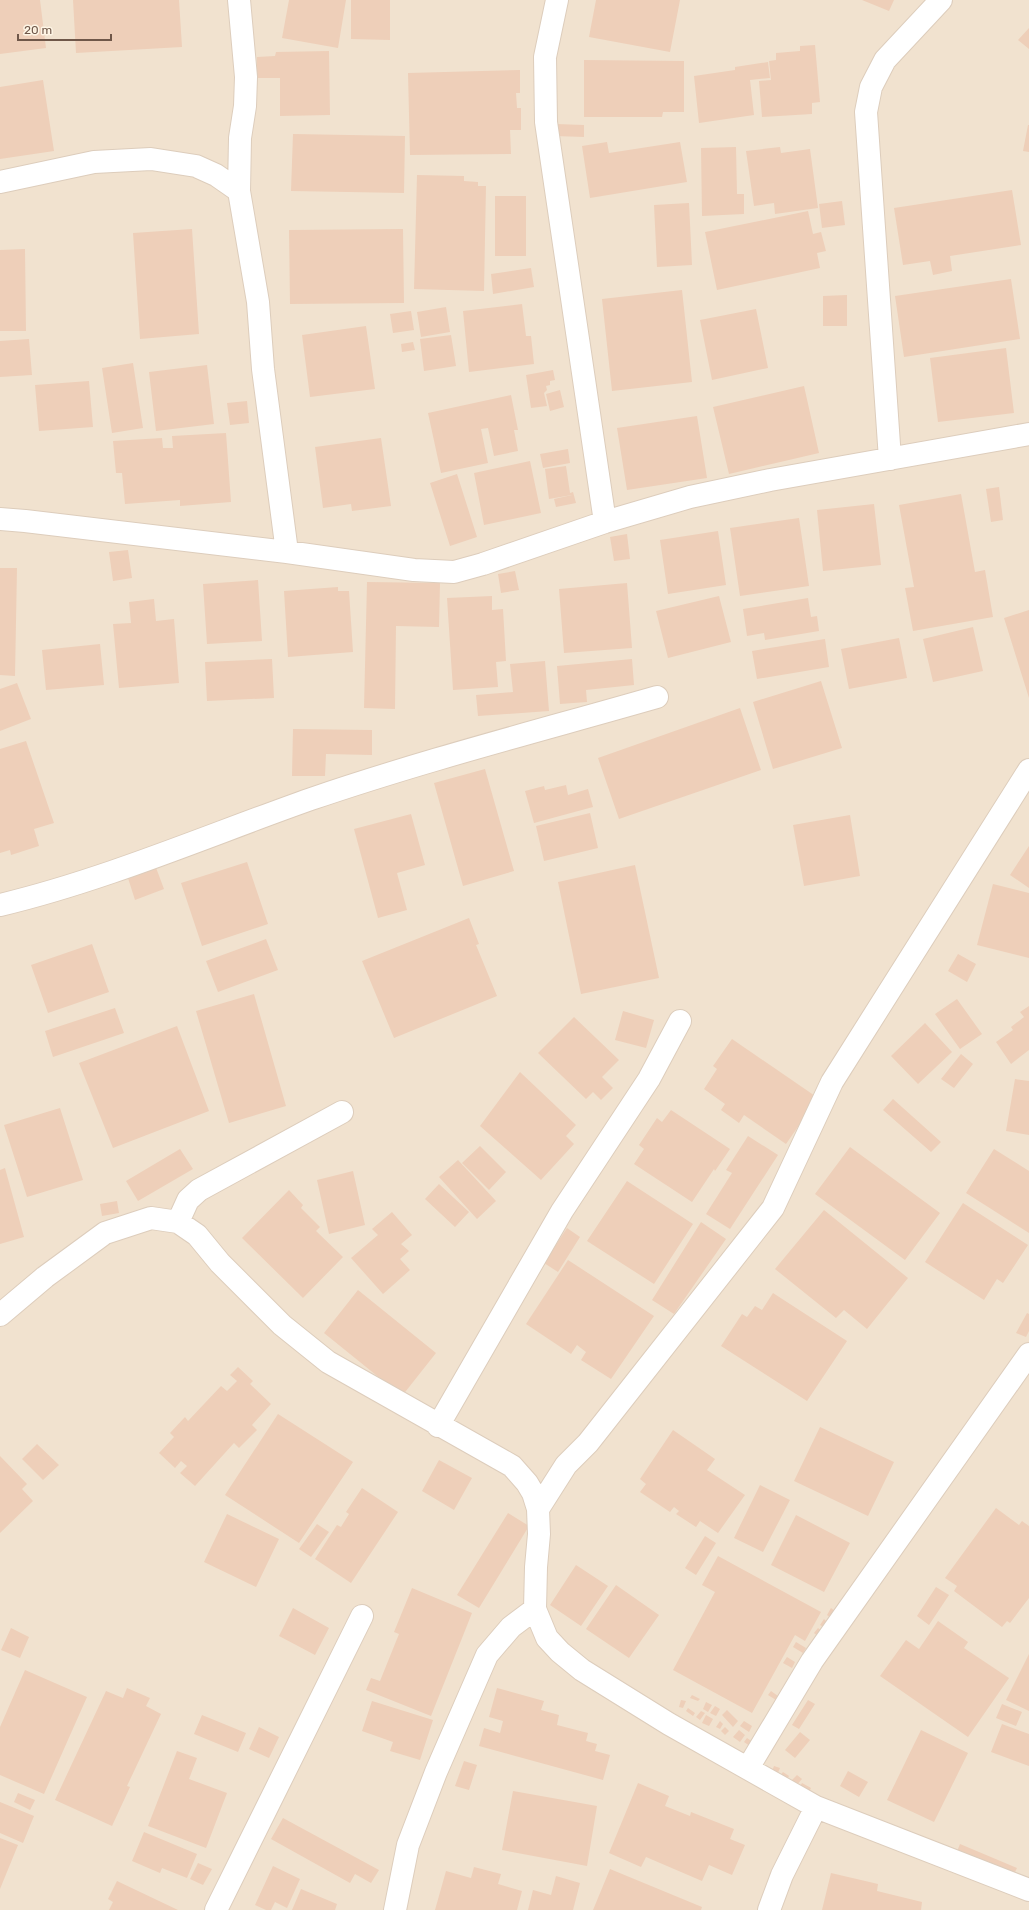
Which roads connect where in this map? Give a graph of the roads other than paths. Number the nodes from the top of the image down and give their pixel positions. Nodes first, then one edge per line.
1 (239, 0) edge
2 (557, 0) edge
3 (941, 0) edge
4 (0, 182) edge
5 (239, 191) junction
6 (1029, 434) edge
7 (890, 459) junction
8 (0, 519) edge
9 (605, 522) junction
10 (287, 552) junction
11 (657, 698) dead end
12 (1029, 770) edge
13 (0, 905) edge
14 (680, 1021) dead end
15 (342, 1112) dead end
16 (178, 1222) junction
17 (0, 1315) edge
18 (1029, 1354) edge
19 (438, 1426) junction
20 (538, 1509) junction
21 (535, 1610) junction
22 (362, 1616) dead end
23 (748, 1768) junction
24 (816, 1808) junction
25 (1029, 1890) edge
26 (216, 1910) edge
27 (395, 1910) edge
28 (769, 1910) edge

1 - 5 street
2 - 9 street
3 - 7 street
4 - 5 street
5 - 10 street
6 - 7 street
7 - 9 street
8 - 10 street
9 - 10 street
11 - 13 street
12 - 20 street
14 - 19 street
15 - 16 street
16 - 17 street
16 - 19 street
18 - 23 street
19 - 20 street
20 - 21 street
21 - 23 street
21 - 27 street
22 - 26 street
23 - 24 street
24 - 25 street
24 - 28 street

